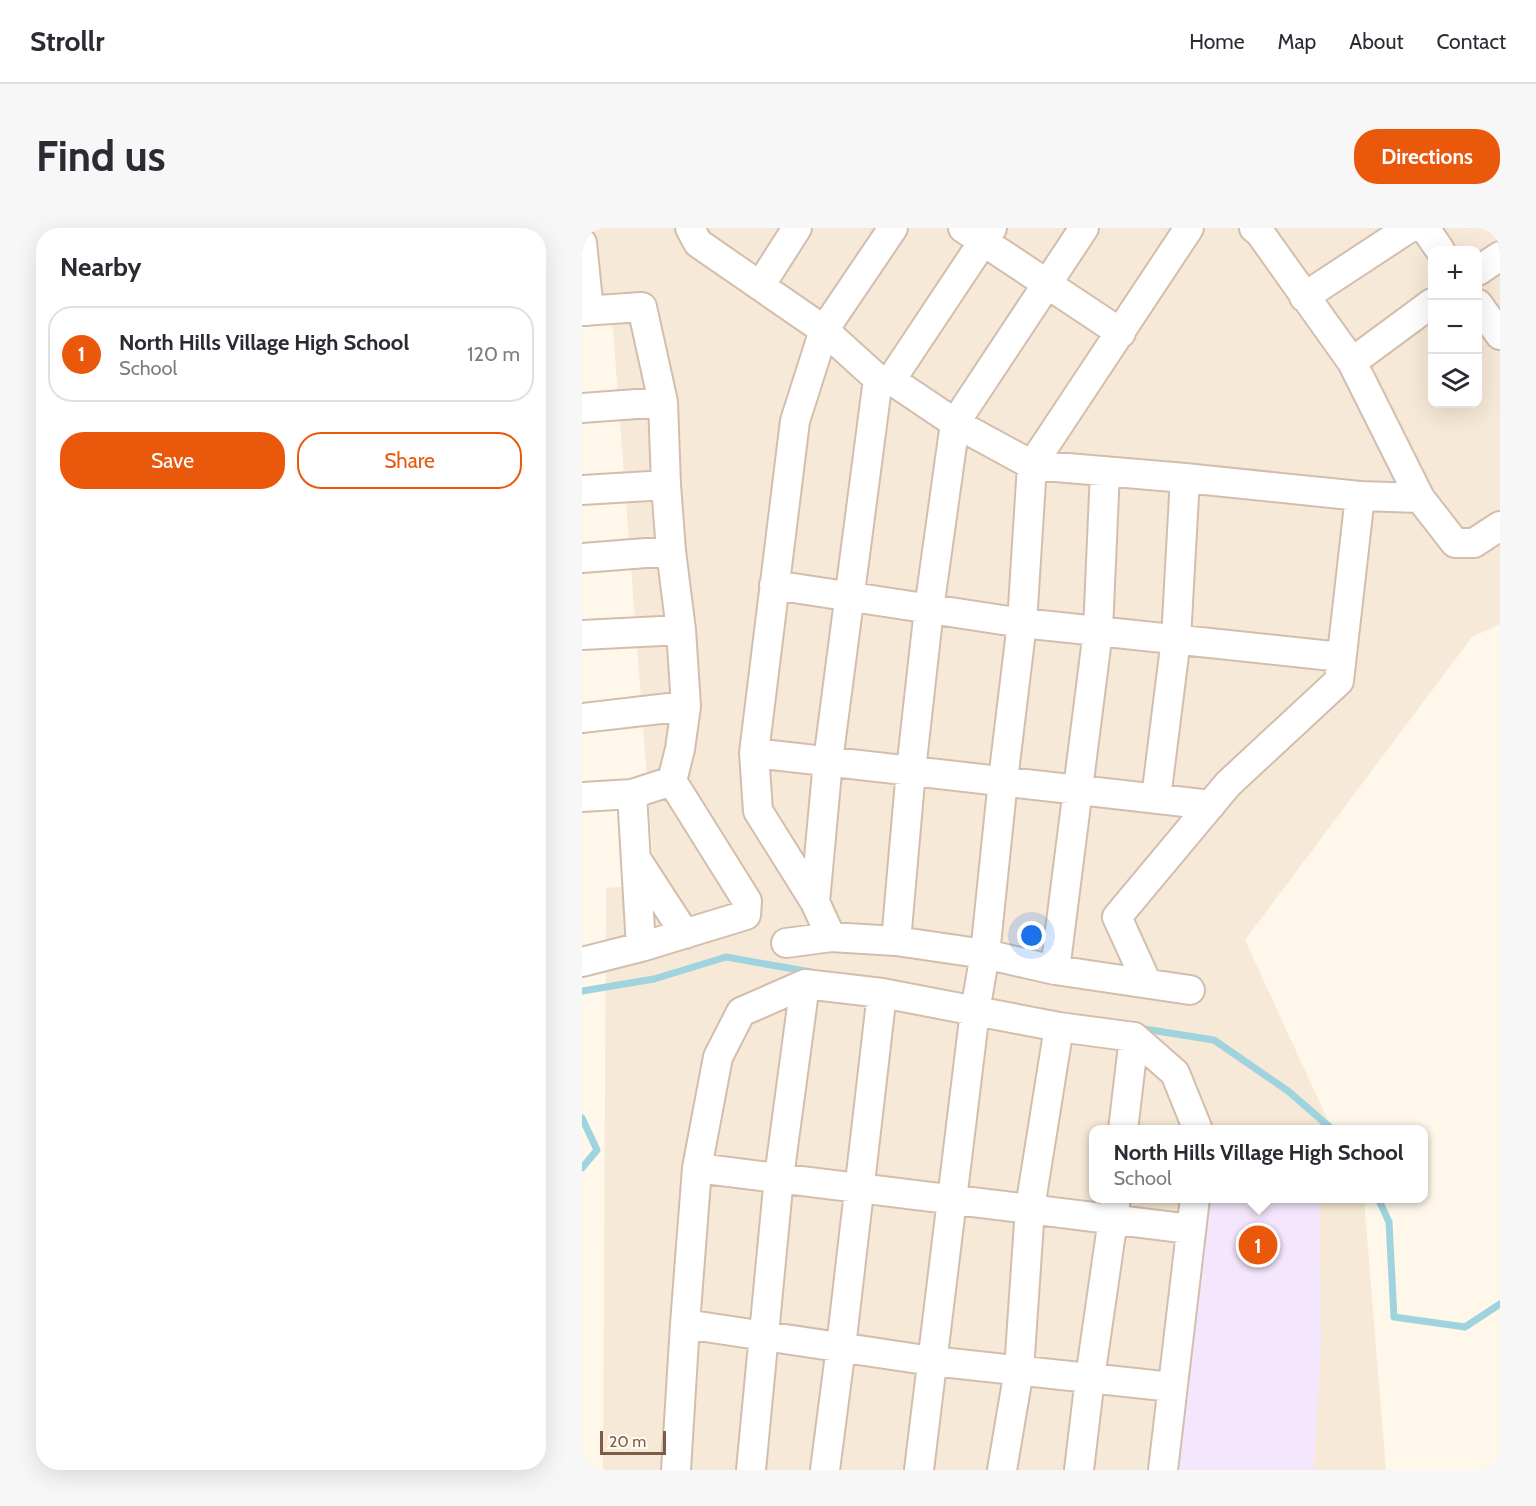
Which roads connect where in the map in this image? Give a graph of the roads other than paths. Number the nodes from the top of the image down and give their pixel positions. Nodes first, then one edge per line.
1 (690, 228) edge
2 (797, 228) edge
3 (893, 228) edge
4 (1084, 228) edge
5 (1189, 228) edge
6 (1408, 228) edge
7 (1425, 228) edge
8 (1260, 230) edge
9 (979, 232) edge
10 (582, 243) edge
11 (1437, 246) edge
12 (1500, 256) edge
13 (1482, 268) edge
14 (1047, 285) junction
15 (760, 286) junction
16 (1304, 297) junction
17 (1428, 306) edge
18 (1482, 310) edge
19 (586, 311) edge
20 (824, 330) junction
21 (1121, 333) junction
22 (1500, 335) edge
23 (1352, 362) junction
24 (885, 380) junction
25 (663, 402) junction
26 (582, 408) edge
27 (955, 423) junction
28 (1032, 465) junction
29 (1105, 471) junction
30 (1185, 478) junction
31 (666, 485) junction
32 (582, 490) edge
33 (1360, 496) junction
34 (1420, 498) junction
35 (1500, 526) edge
36 (671, 551) junction
37 (582, 558) edge
38 (774, 585) junction
39 (849, 596) junction
40 (929, 609) junction
41 (1022, 622) junction
42 (681, 630) junction
43 (1098, 631) junction
44 (582, 635) edge
45 (1176, 639) junction
46 (1341, 657) junction
47 (686, 706) junction
48 (582, 718) edge
49 (754, 753) junction
50 (828, 761) junction
51 (911, 770) junction
52 (1003, 780) junction
53 (672, 781) junction
54 (1078, 789) junction
55 (632, 794) junction
56 (582, 797) edge
57 (1156, 798) junction
58 (1211, 805) junction
59 (636, 857) junction
60 (815, 902) junction
61 (685, 934) junction
62 (831, 937) junction
63 (896, 941) junction
64 (786, 943) dead end
65 (640, 947) junction
66 (984, 958) junction
67 (582, 962) edge
68 (1055, 970) junction
69 (1147, 983) junction
70 (806, 984) junction
71 (1190, 990) dead end
72 (882, 993) junction
73 (976, 1006) junction
74 (1059, 1027) junction
75 (1134, 1037) junction
76 (1125, 1125) edge
77 (1196, 1125) edge
78 (697, 1168) junction
79 (779, 1177) junction
80 (860, 1187) junction
81 (952, 1198) junction
82 (1194, 1203) edge
83 (1030, 1208) junction
84 (1115, 1209) edge
85 (1190, 1229) junction
86 (685, 1324) junction
87 (764, 1336) junction
88 (841, 1347) junction
89 (932, 1361) junction
90 (1019, 1370) junction
91 (1090, 1378) junction
92 (1172, 1387) junction
93 (676, 1470) edge
94 (750, 1470) edge
95 (825, 1470) edge
96 (919, 1470) edge
97 (1002, 1470) edge
98 (1079, 1470) edge
99 (1163, 1470) edge

1 - 15 street
2 - 15 street
3 - 20 street
4 - 14 street
5 - 21 street
6 - 16 street
7 - 11 street
8 - 16 street
9 - 14 street
9 - 24 street
10 - 19 street
12 - 13 street
14 - 21 street
14 - 27 street
15 - 20 street
16 - 23 street
17 - 23 street
18 - 22 street
19 - 25 street
20 - 24 street
20 - 38 street
21 - 28 street
23 - 34 street
24 - 27 street
24 - 39 street
25 - 26 street
25 - 31 street
27 - 28 street
27 - 40 street
28 - 29 street
28 - 41 street
29 - 30 street
29 - 43 street
30 - 33 street
30 - 45 street
31 - 32 street
31 - 36 street
33 - 34 street
33 - 46 street
34 - 35 street
36 - 37 street
36 - 42 street
38 - 39 street
38 - 49 street
39 - 40 street
39 - 50 street
40 - 41 street
40 - 51 street
41 - 43 street
41 - 52 street
42 - 44 street
42 - 47 street
43 - 45 street
43 - 54 street
45 - 46 street
45 - 57 street
46 - 58 street
47 - 48 street
47 - 53 street
49 - 50 street
49 - 60 street
50 - 51 street
50 - 60 street
51 - 52 street
51 - 63 street
52 - 54 street
52 - 66 street
53 - 55 street
53 - 61 street
54 - 57 street
54 - 68 street
55 - 56 street
55 - 59 street
57 - 58 street
58 - 69 street
59 - 61 street
59 - 65 street
60 - 62 street
61 - 65 street
62 - 63 street
62 - 64 street
63 - 66 street
65 - 67 street
66 - 68 street
66 - 73 street
68 - 69 street
69 - 71 street
70 - 72 street
70 - 78 street
70 - 79 street
72 - 73 street
72 - 80 street
73 - 74 street
73 - 81 street
74 - 75 street
74 - 83 street
75 - 76 street
75 - 77 street
78 - 79 street
78 - 86 street
79 - 80 street
79 - 87 street
80 - 81 street
80 - 88 street
81 - 83 street
81 - 89 street
82 - 85 street
83 - 84 street
83 - 90 street
84 - 85 street
84 - 91 street
85 - 92 street
86 - 87 street
86 - 93 street
87 - 88 street
87 - 94 street
88 - 89 street
88 - 95 street
89 - 90 street
89 - 96 street
90 - 91 street
90 - 97 street
91 - 92 street
91 - 98 street
92 - 99 street

